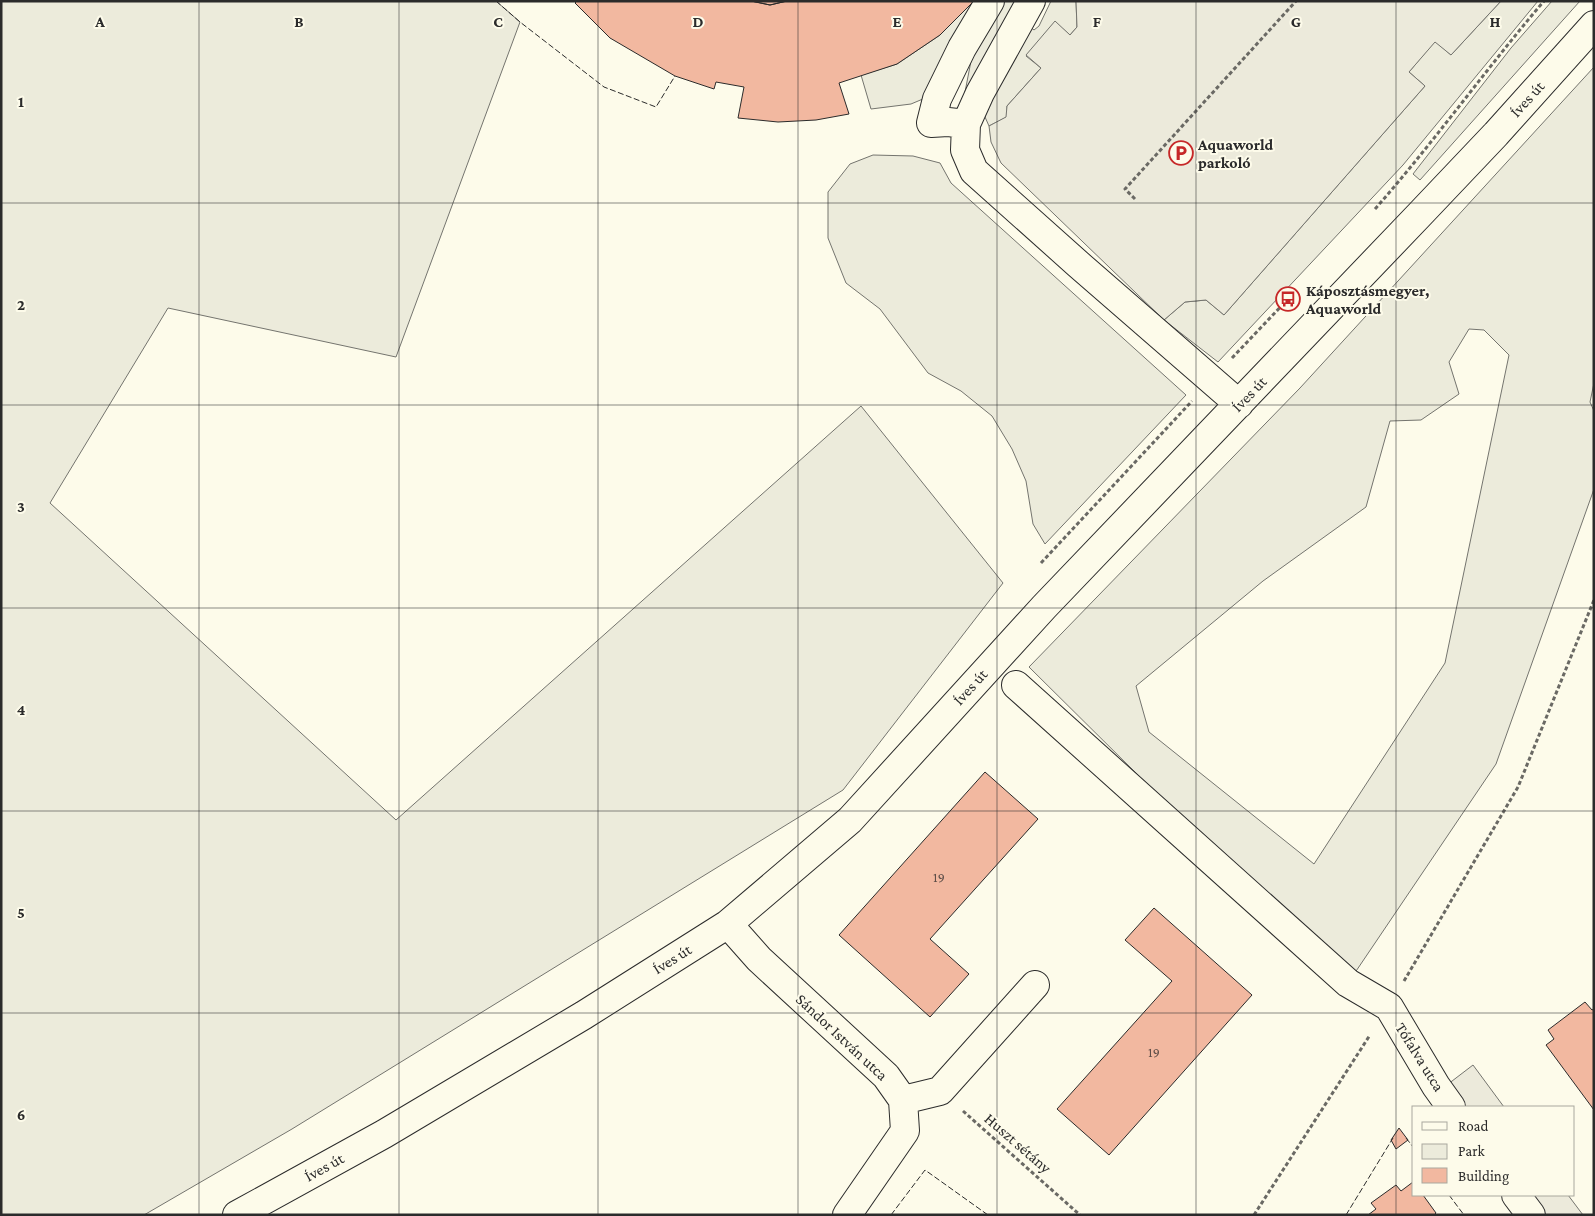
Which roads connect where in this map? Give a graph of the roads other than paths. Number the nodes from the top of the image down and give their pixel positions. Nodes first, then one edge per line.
1 (990, 1) edge
2 (1031, 1) edge
3 (1594, 25) edge
4 (966, 124) junction
5 (1239, 404) junction
6 (1016, 685) dead end
7 (728, 924) junction
8 (1035, 985) dead end
9 (902, 1100) junction
10 (1451, 1106) edge
11 (1517, 1196) edge
12 (237, 1215) edge
13 (847, 1215) edge
14 (1530, 1215) edge

1 - 4 street
2 - 4 street
3 - 5 street, Íves út
4 - 5 street
5 - 7 street, Íves út
6 - 10 street, Tófalva utca
7 - 9 street, Sándor István utca
7 - 12 street, Íves út
8 - 9 street
9 - 13 street, Sándor István utca
11 - 14 street

